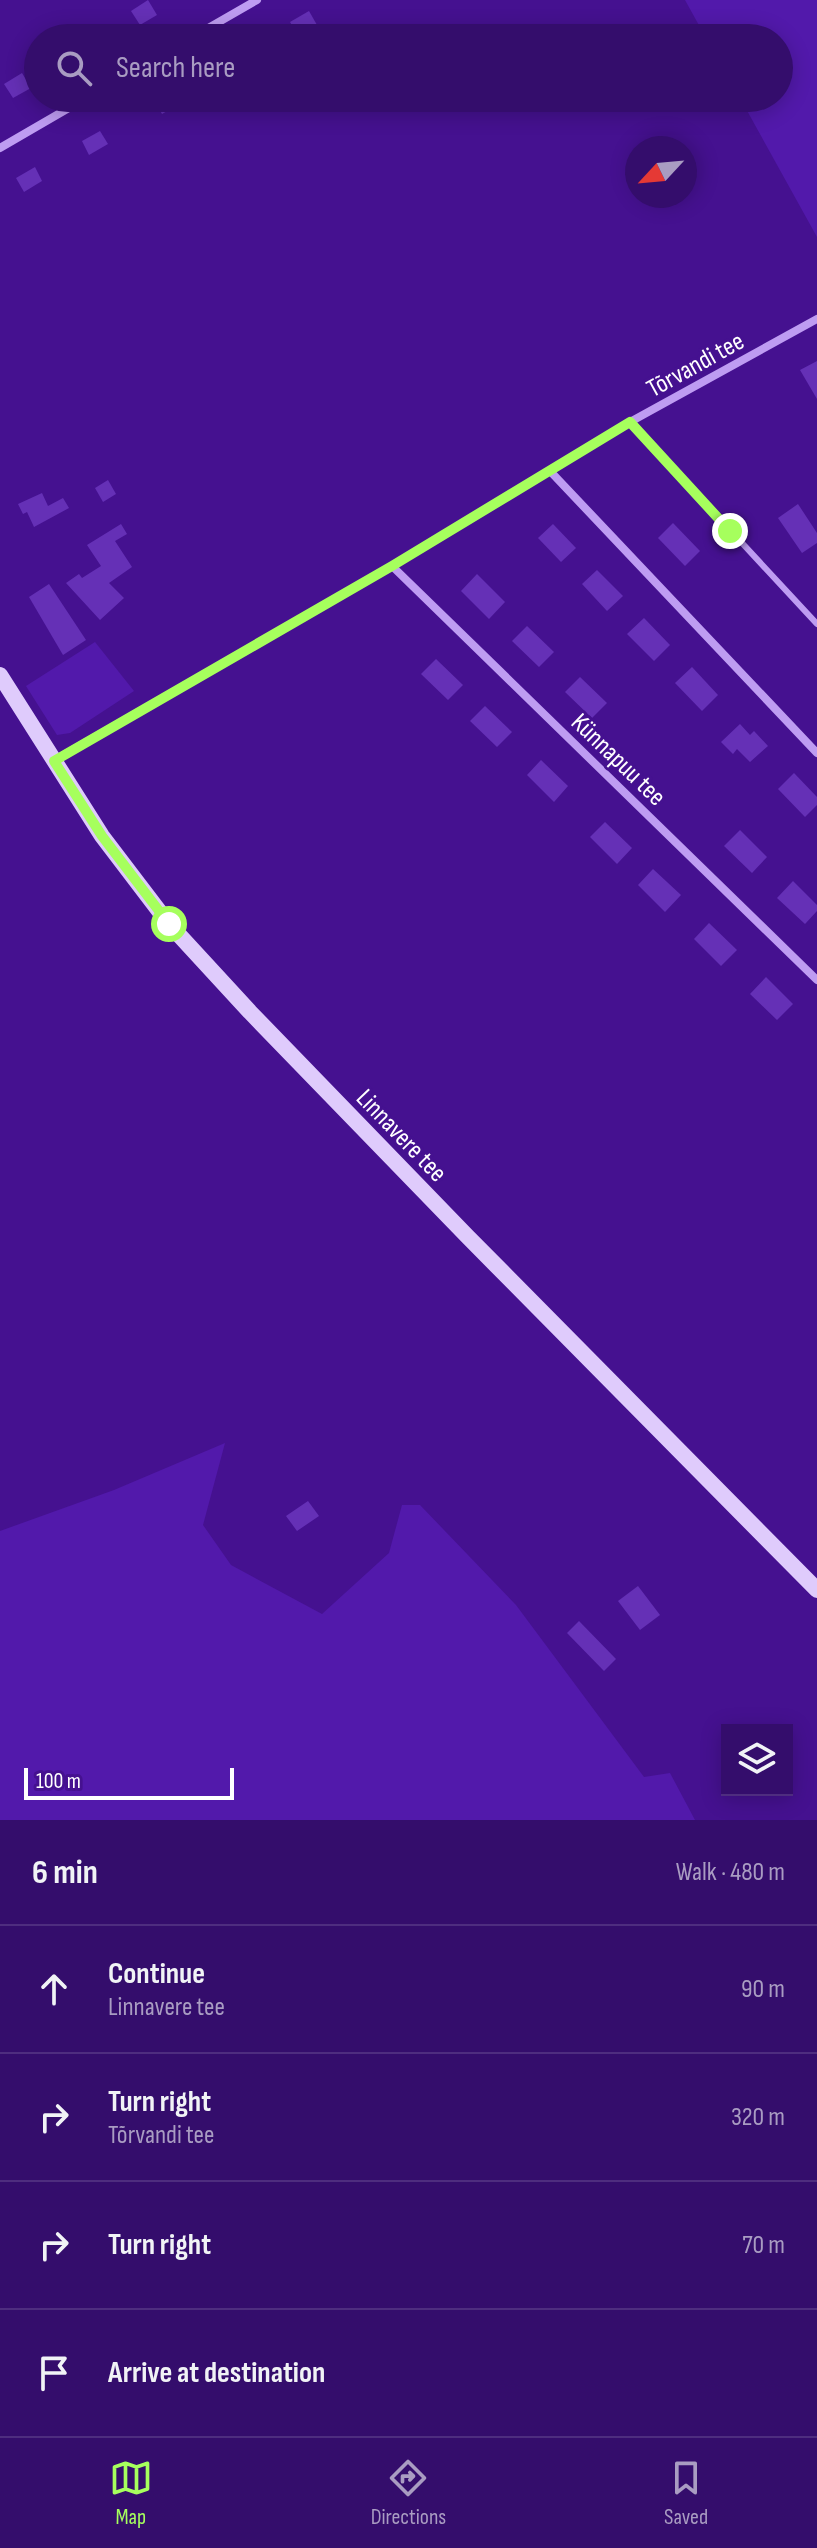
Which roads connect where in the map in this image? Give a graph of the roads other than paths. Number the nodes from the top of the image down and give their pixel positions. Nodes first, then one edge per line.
1 (257, 0) edge
2 (215, 24) edge
3 (62, 112) edge
4 (0, 148) edge
5 (817, 319) edge
6 (630, 422) junction
7 (550, 471) junction
8 (392, 566) junction
9 (817, 624) edge
10 (0, 675) edge
11 (817, 753) edge
12 (54, 761) junction
13 (817, 980) edge
14 (817, 1590) edge

1 - 2 street
3 - 4 street
5 - 6 street, Tõrvandi tee
6 - 7 street, Tõrvandi tee
6 - 9 lane
7 - 8 street, Tõrvandi tee
7 - 11 street
8 - 12 street, Tõrvandi tee
8 - 13 street, Künnapuu tee
10 - 12 street, Linnavere tee
12 - 14 street, Linnavere tee

